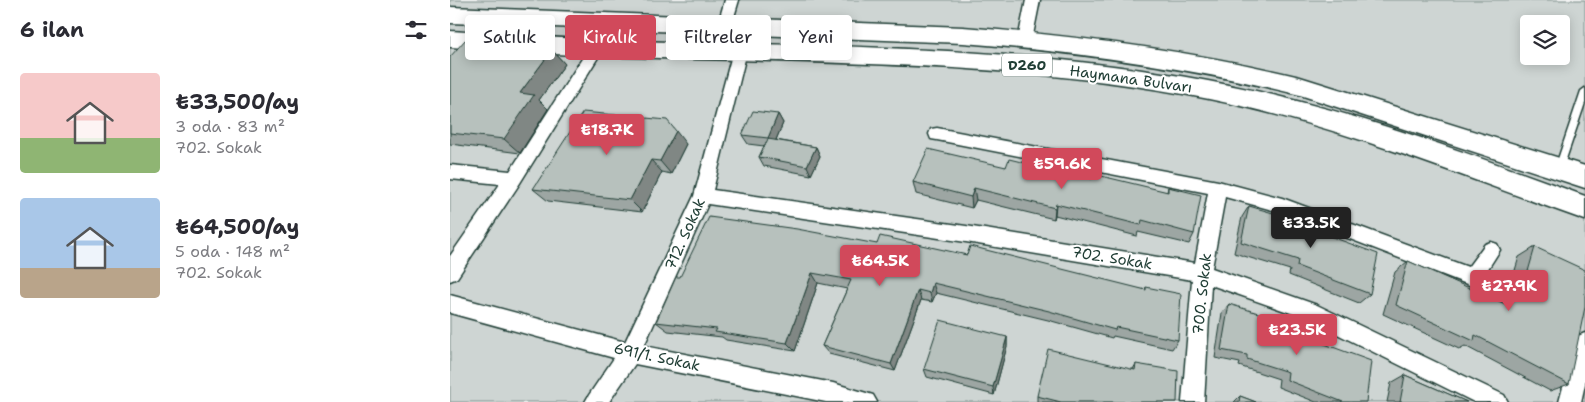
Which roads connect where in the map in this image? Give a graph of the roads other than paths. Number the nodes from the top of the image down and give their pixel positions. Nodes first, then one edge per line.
1 (732, 0) edge
2 (1033, 0) edge
3 (450, 15) edge
4 (728, 15) edge
5 (666, 24) edge
6 (771, 28) edge
7 (450, 39) edge
8 (1025, 40) junction
9 (565, 46) edge
10 (771, 52) edge
11 (589, 60) edge
12 (738, 60) edge
13 (1585, 91) edge
14 (937, 134) dead end
15 (1559, 168) junction
16 (450, 172) edge
17 (514, 178) junction
18 (1585, 178) edge
19 (1218, 188) junction
20 (703, 196) junction
21 (1585, 208) edge
22 (1491, 250) dead end
23 (450, 272) edge
24 (1202, 273) junction
25 (450, 304) edge
26 (1585, 343) edge
27 (630, 353) junction
28 (830, 398) edge
29 (596, 402) edge
30 (866, 402) edge
31 (1193, 402) edge
32 (1497, 402) edge
33 (1570, 402) edge

1 - 4 street
2 - 8 street
3 - 5 highway, Haymana Bulvarı / D260
6 - 8 highway, Haymana Bulvarı / D260
7 - 9 highway, Haymana Bulvarı / D260
8 - 15 highway, Haymana Bulvarı / D260
10 - 21 highway, Haymana Bulvarı / D260
11 - 17 street
12 - 20 street, 712. Sokak
13 - 15 lane
14 - 19 street
15 - 18 highway, Haymana Bulvarı / D260
16 - 17 street
17 - 23 street
19 - 22 street
19 - 24 street, 700. Sokak
20 - 24 street, 702. Sokak
20 - 27 street, 712. Sokak
24 - 31 street, 700. Sokak
24 - 32 street, 702. Sokak
25 - 27 street, 691/1. Sokak
26 - 33 street
27 - 28 street, 691/1. Sokak
27 - 29 street, 712. Sokak
28 - 30 street, 691/1. Sokak

